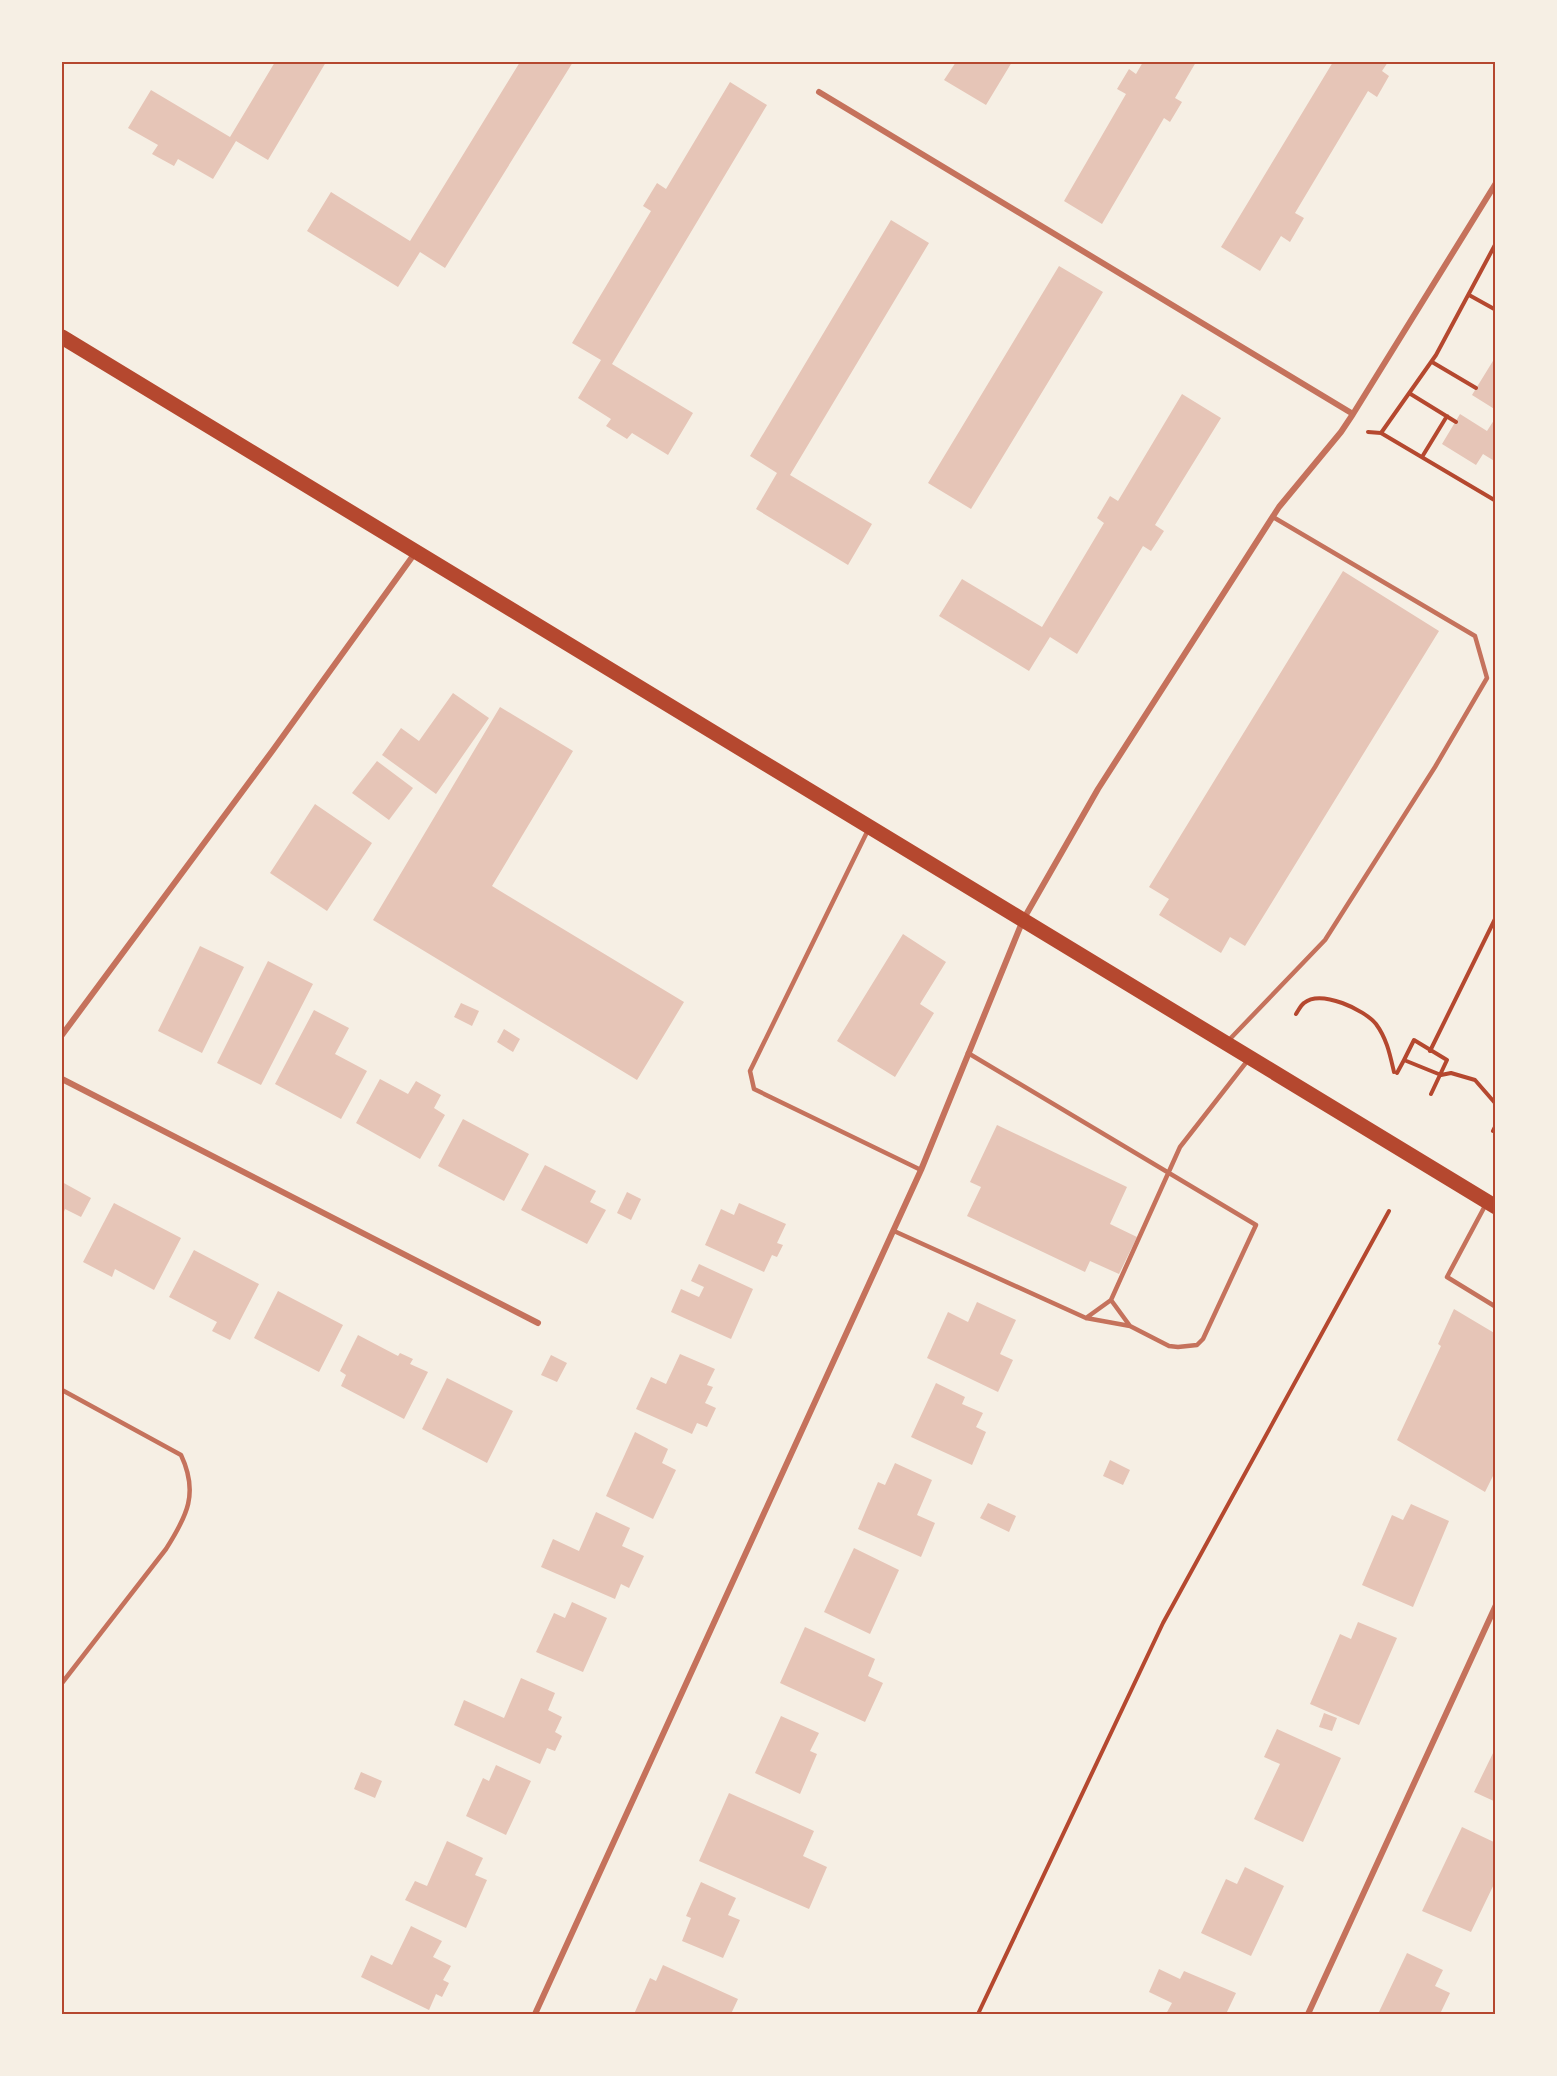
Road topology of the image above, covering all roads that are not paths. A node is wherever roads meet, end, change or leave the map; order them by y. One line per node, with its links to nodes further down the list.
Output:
1 (819, 92): 4 (street)
2 (1496, 183): 4 (street)
3 (62, 337): 6 (main road)
4 (1353, 414): 5 (street)
5 (1274, 517): 8 (street); 10 (lane)
6 (416, 552): 7 (main road); 9 (street)
7 (870, 827): 8 (main road); 14 (lane)
8 (1023, 920): 10 (main road); 11 (street)
9 (62, 1035)
10 (1226, 1043): 12 (main road)
11 (968, 1053): 14 (street); 15 (lane)
12 (1250, 1058): 15 (lane); 16 (main road)
13 (62, 1079): 21 (street)
14 (921, 1170): 17 (street)
15 (1168, 1173): 18 (lane); 22 (lane)
16 (1491, 1204): 19 (lane)
17 (894, 1231): 20 (lane); 26 (street)
18 (1111, 1300): 20 (lane); 22 (lane)
19 (1496, 1307)
20 (1086, 1318): 22 (lane)
21 (538, 1323)
22 (1130, 1326)
23 (62, 1390): 25 (lane)
24 (1496, 1605): 27 (street)
25 (62, 1683)
26 (535, 2014)
27 (1308, 2014)

